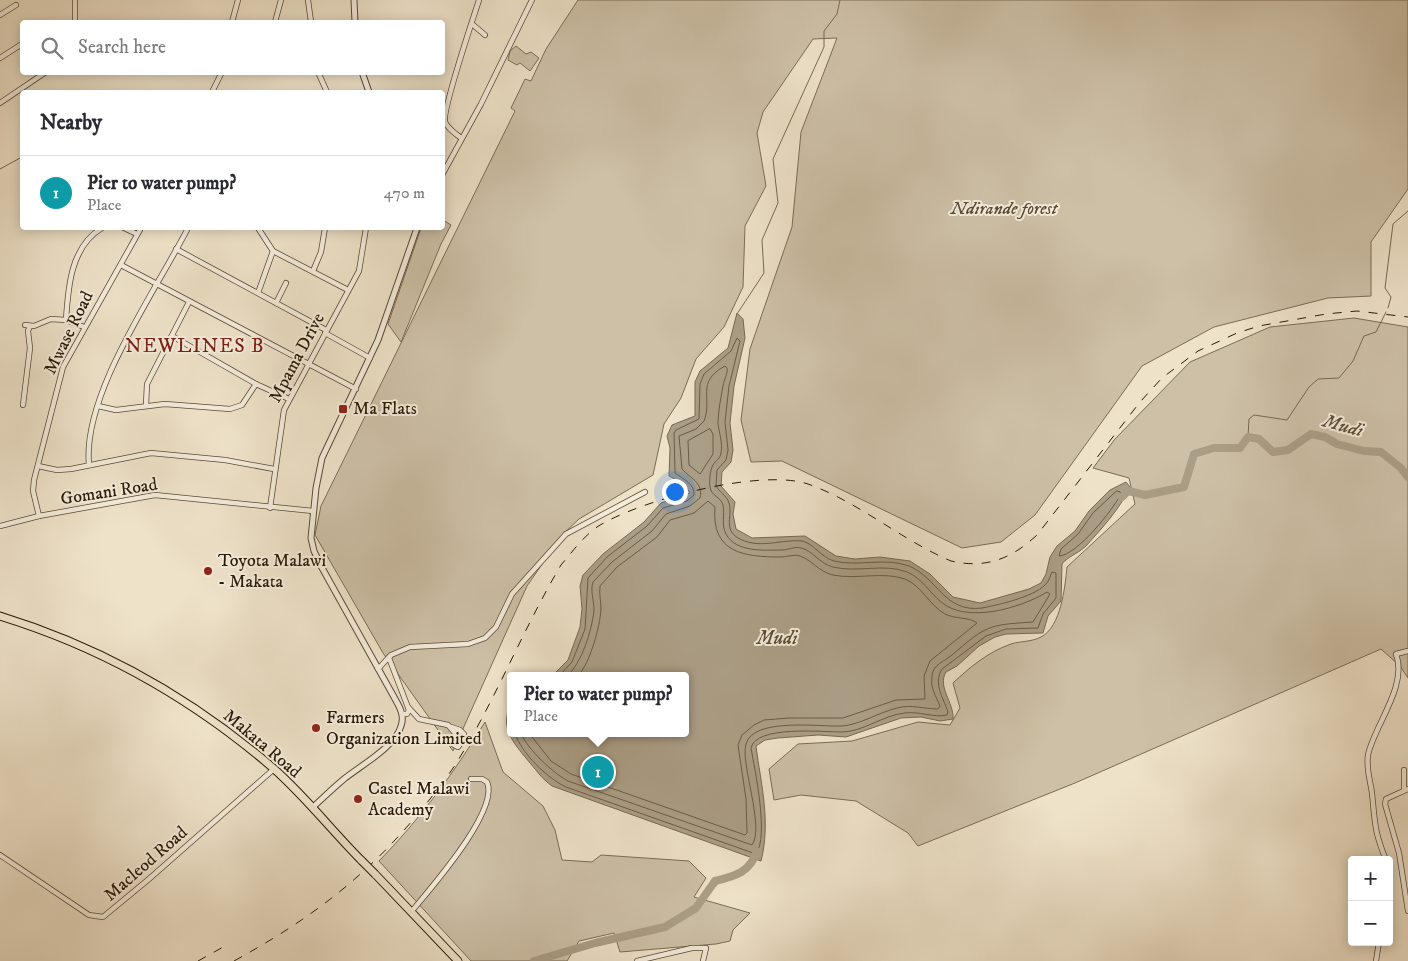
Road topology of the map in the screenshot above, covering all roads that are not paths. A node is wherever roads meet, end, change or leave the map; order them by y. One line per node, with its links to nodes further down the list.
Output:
1 (75, 0): 10 (street)
2 (238, 0): 11 (street)
3 (281, 0): 12 (street)
4 (308, 0): 13 (street)
5 (354, 0): 14 (street)
6 (479, 0): 15 (street)
7 (532, 0): 27 (street)
8 (16, 5): 9 (street)
9 (0, 15)
10 (74, 20)
11 (233, 20)
12 (276, 20)
13 (311, 20)
14 (355, 20)
15 (472, 24): 16 (street); 27 (street)
16 (485, 35)
17 (20, 45): 18 (street)
18 (0, 58)
19 (42, 75): 26 (street)
20 (220, 75): 23 (street)
21 (319, 75): 24 (street)
22 (363, 75): 25 (street)
23 (213, 90)
24 (325, 90)
25 (368, 90)
26 (0, 103)
27 (461, 138): 28 (street)
28 (445, 169)
29 (99, 230): 48 (street)
30 (128, 230): 37 (street)
31 (140, 230): 37 (street, Mwase Road)
32 (187, 230): 38 (street)
33 (259, 230): 39 (street)
34 (325, 230): 41 (street)
35 (366, 230): 44 (street, Mpama Drive)
36 (417, 230): 52 (street)
37 (137, 234): 40 (street, Mwase Road)
38 (176, 249): 43 (street); 45 (street)
39 (273, 251): 41 (street); 45 (street)
40 (121, 265): 43 (street); 49 (street, Mwase Road)
41 (312, 271): 44 (street)
42 (286, 283): 47 (street)
43 (156, 284): 46 (street); 58 (street)
44 (348, 290): 50 (street, Mpama Drive)
45 (258, 293): 47 (street)
46 (190, 302): 51 (street); 53 (street)
47 (276, 303): 50 (street)
48 (66, 320): 49 (street); 57 (street)
49 (84, 327): 61 (street, Mwase Road)
50 (326, 332): 52 (street); 53 (street, Mpama Drive)
51 (172, 336): 54 (street); 59 (street)
52 (370, 358): 55 (street)
53 (309, 365): 55 (street); 56 (street, Mpama Drive)
54 (256, 384): 56 (street); 59 (street)
55 (356, 389): 65 (street)
56 (289, 399): 62 (street, Mpama Drive)
57 (22, 405)
58 (98, 406): 59 (street); 60 (street)
59 (146, 406)
60 (89, 465): 61 (street); 62 (street)
61 (38, 466): 66 (street, Mwase Road)
62 (274, 469): 64 (street, Mpama Drive)
63 (645, 492): 70 (street)
64 (270, 508): 65 (street, Gomani Road); 66 (street, Gomani Road)
65 (313, 511): 71 (street)
66 (38, 516): 67 (street, Gomani Road)
67 (0, 526)
68 (0, 616): 77 (main road, Makata Road)
69 (1408, 651): 83 (street)
70 (389, 657): 71 (street); 72 (street)
71 (378, 669): 73 (street)
72 (407, 706): 73 (street); 74 (street)
73 (402, 714): 81 (street)
74 (451, 727): 75 (street); 76 (street)
75 (455, 734): 76 (street); 76 (street)
76 (462, 741)
77 (274, 769): 81 (main road, Makata Road); 82 (street, Macleod Road)
78 (1404, 770): 80 (street)
79 (471, 779): 84 (street)
80 (1406, 789): 85 (street)
81 (312, 808): 84 (main road, Makata Road, bridge)
82 (0, 855)
83 (1384, 856)
84 (412, 911): 87 (main road, Makata Road)
85 (1408, 911)
86 (1378, 946): 90 (street)
87 (458, 961)
88 (637, 961): 89 (street)
89 (704, 961)
90 (1376, 961)

